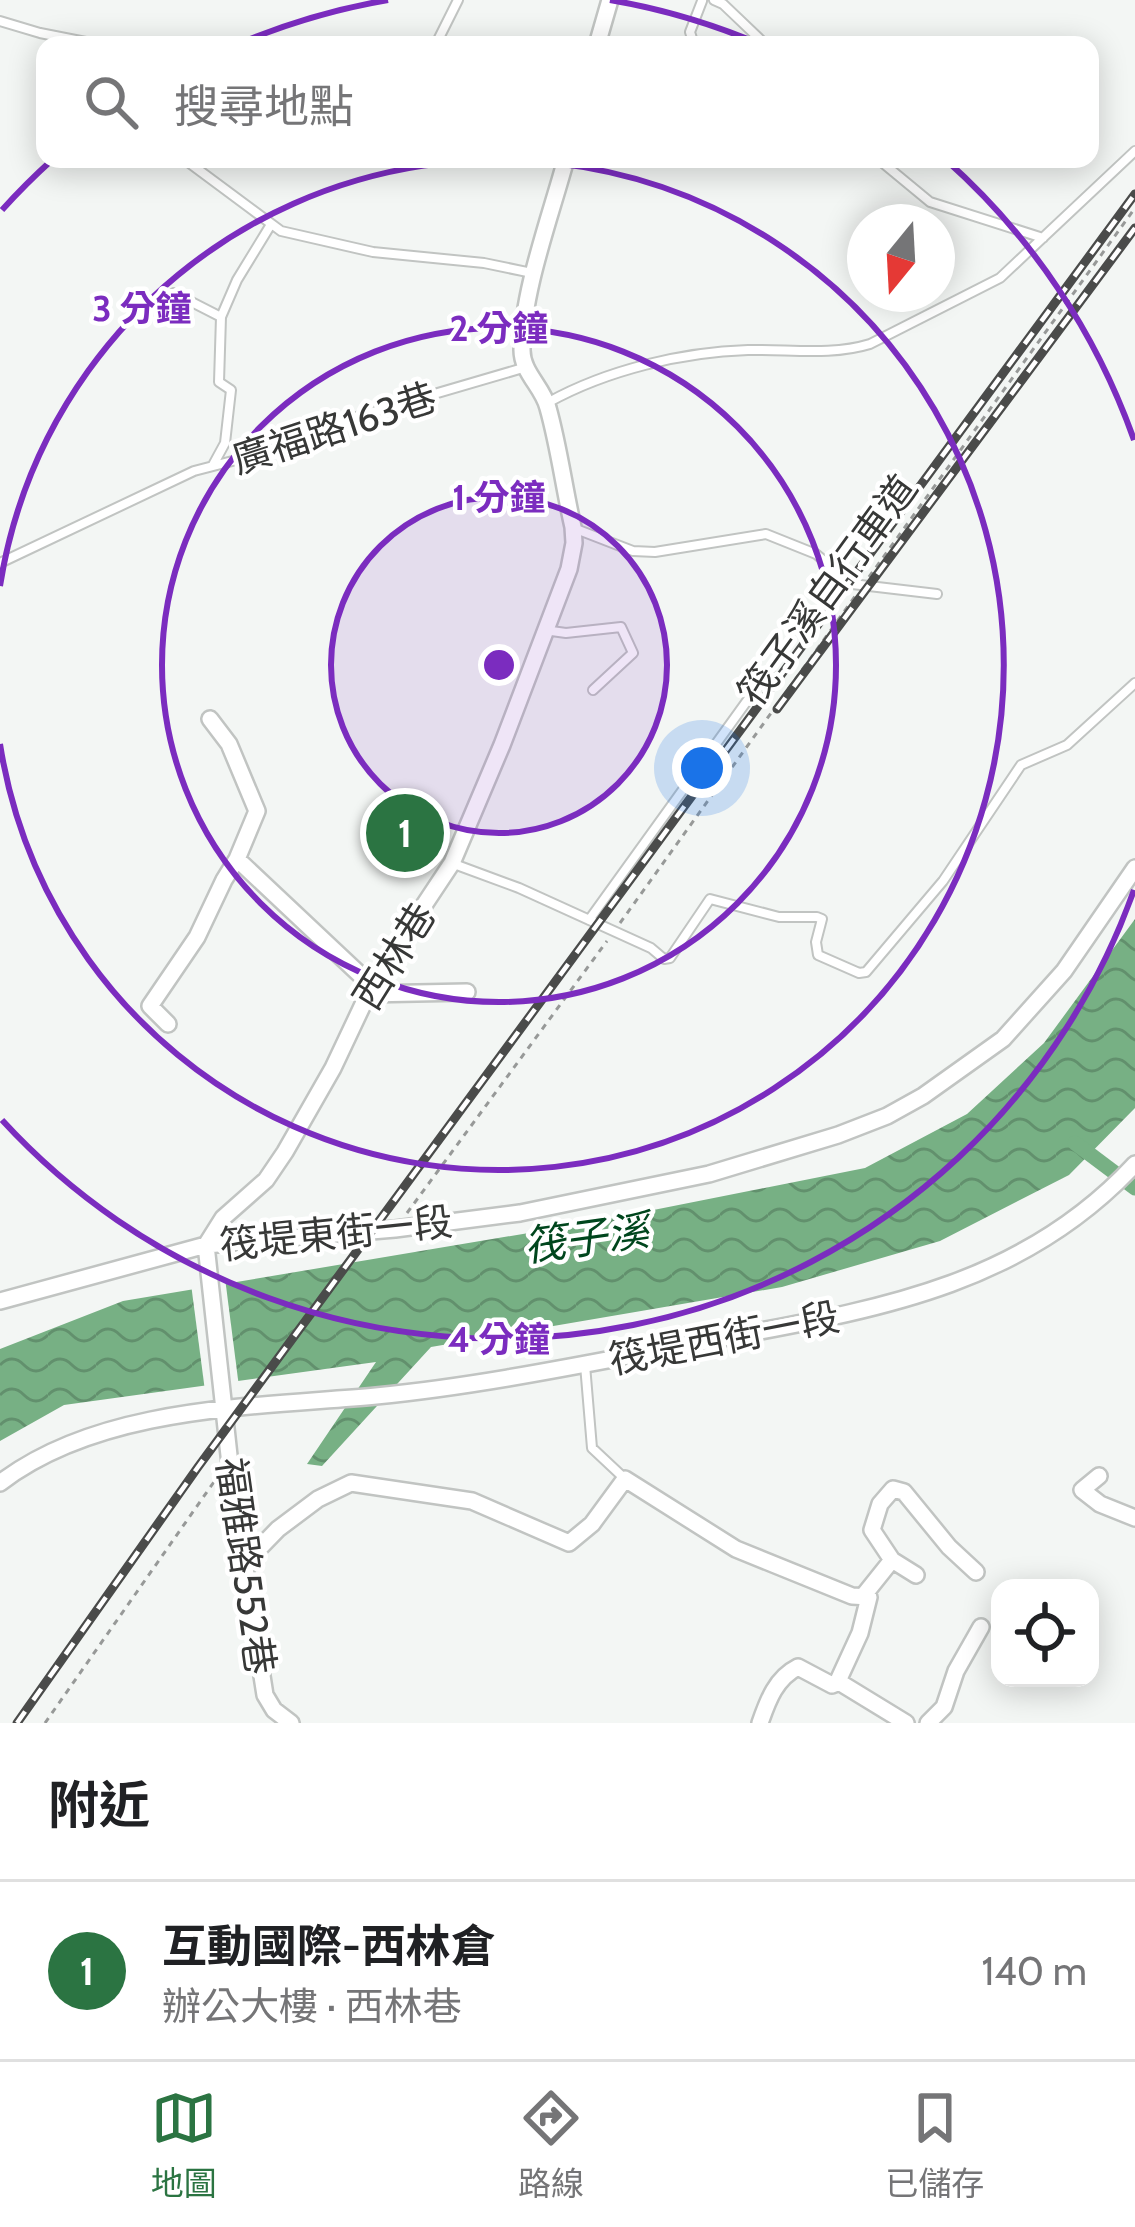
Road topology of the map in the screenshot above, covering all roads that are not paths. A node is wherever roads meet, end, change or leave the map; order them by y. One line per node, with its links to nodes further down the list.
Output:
1 (458, 0): 7 (lane)
2 (610, 0): 8 (street)
3 (702, 0): 9 (lane)
4 (714, 0): 10 (lane)
5 (0, 21): 6 (lane)
6 (51, 36)
7 (440, 36)
8 (600, 36)
9 (691, 36)
10 (757, 36)
11 (1135, 151): 16 (lane)
12 (196, 168): 15 (lane)
13 (562, 168): 17 (street)
14 (889, 168): 16 (lane)
15 (270, 226): 17 (lane); 19 (lane)
16 (1043, 238): 21 (lane)
17 (535, 273): 20 (street)
18 (174, 293): 19 (lane)
19 (221, 317): 22 (lane, 廣福路163巷)
20 (525, 368): 21 (street, 西林巷); 22 (lane, 廣福路163巷)
21 (548, 403): 23 (street, 西林巷)
22 (212, 466): 24 (lane, 廣福路163巷)
23 (573, 527): 25 (lane); 26 (street, 西林巷)
24 (0, 563)
25 (937, 594)
26 (544, 630): 29 (lane); 32 (street, 西林巷)
27 (770, 669): 34 (lane)
28 (1135, 682): 34 (lane)
29 (593, 690)
30 (210, 719): 31 (street)
31 (238, 859): 35 (street); 37 (street)
32 (452, 863): 34 (lane); 35 (street, 西林巷)
33 (1135, 868): 39 (street, 筏堤東街一段)
34 (589, 920)
35 (369, 990): 36 (street); 39 (street, 西林巷)
36 (467, 992)
37 (168, 1024)
38 (1132, 1173): 41 (street, 筏堤西街一段)
39 (206, 1252): 40 (street, 筏堤東街一段); 42 (street, 福雅路552巷)
40 (0, 1300)
41 (585, 1365): 42 (street, 筏堤西街一段); 44 (lane)
42 (223, 1404): 45 (street, 筏堤西街一段); 48 (street, 福雅路552巷)
43 (1099, 1475): 46 (street)
44 (625, 1479): 48 (street); 51 (street)
45 (0, 1483)
46 (1135, 1518)
47 (892, 1560): 49 (street); 50 (street); 51 (street)
48 (244, 1564): 54 (street, 福雅路552巷)
49 (976, 1572)
50 (916, 1575)
51 (865, 1594): 53 (street)
52 (981, 1627): 57 (street)
53 (839, 1682): 55 (street); 56 (street)
54 (291, 1723)
55 (760, 1723)
56 (906, 1723)
57 (928, 1723)

